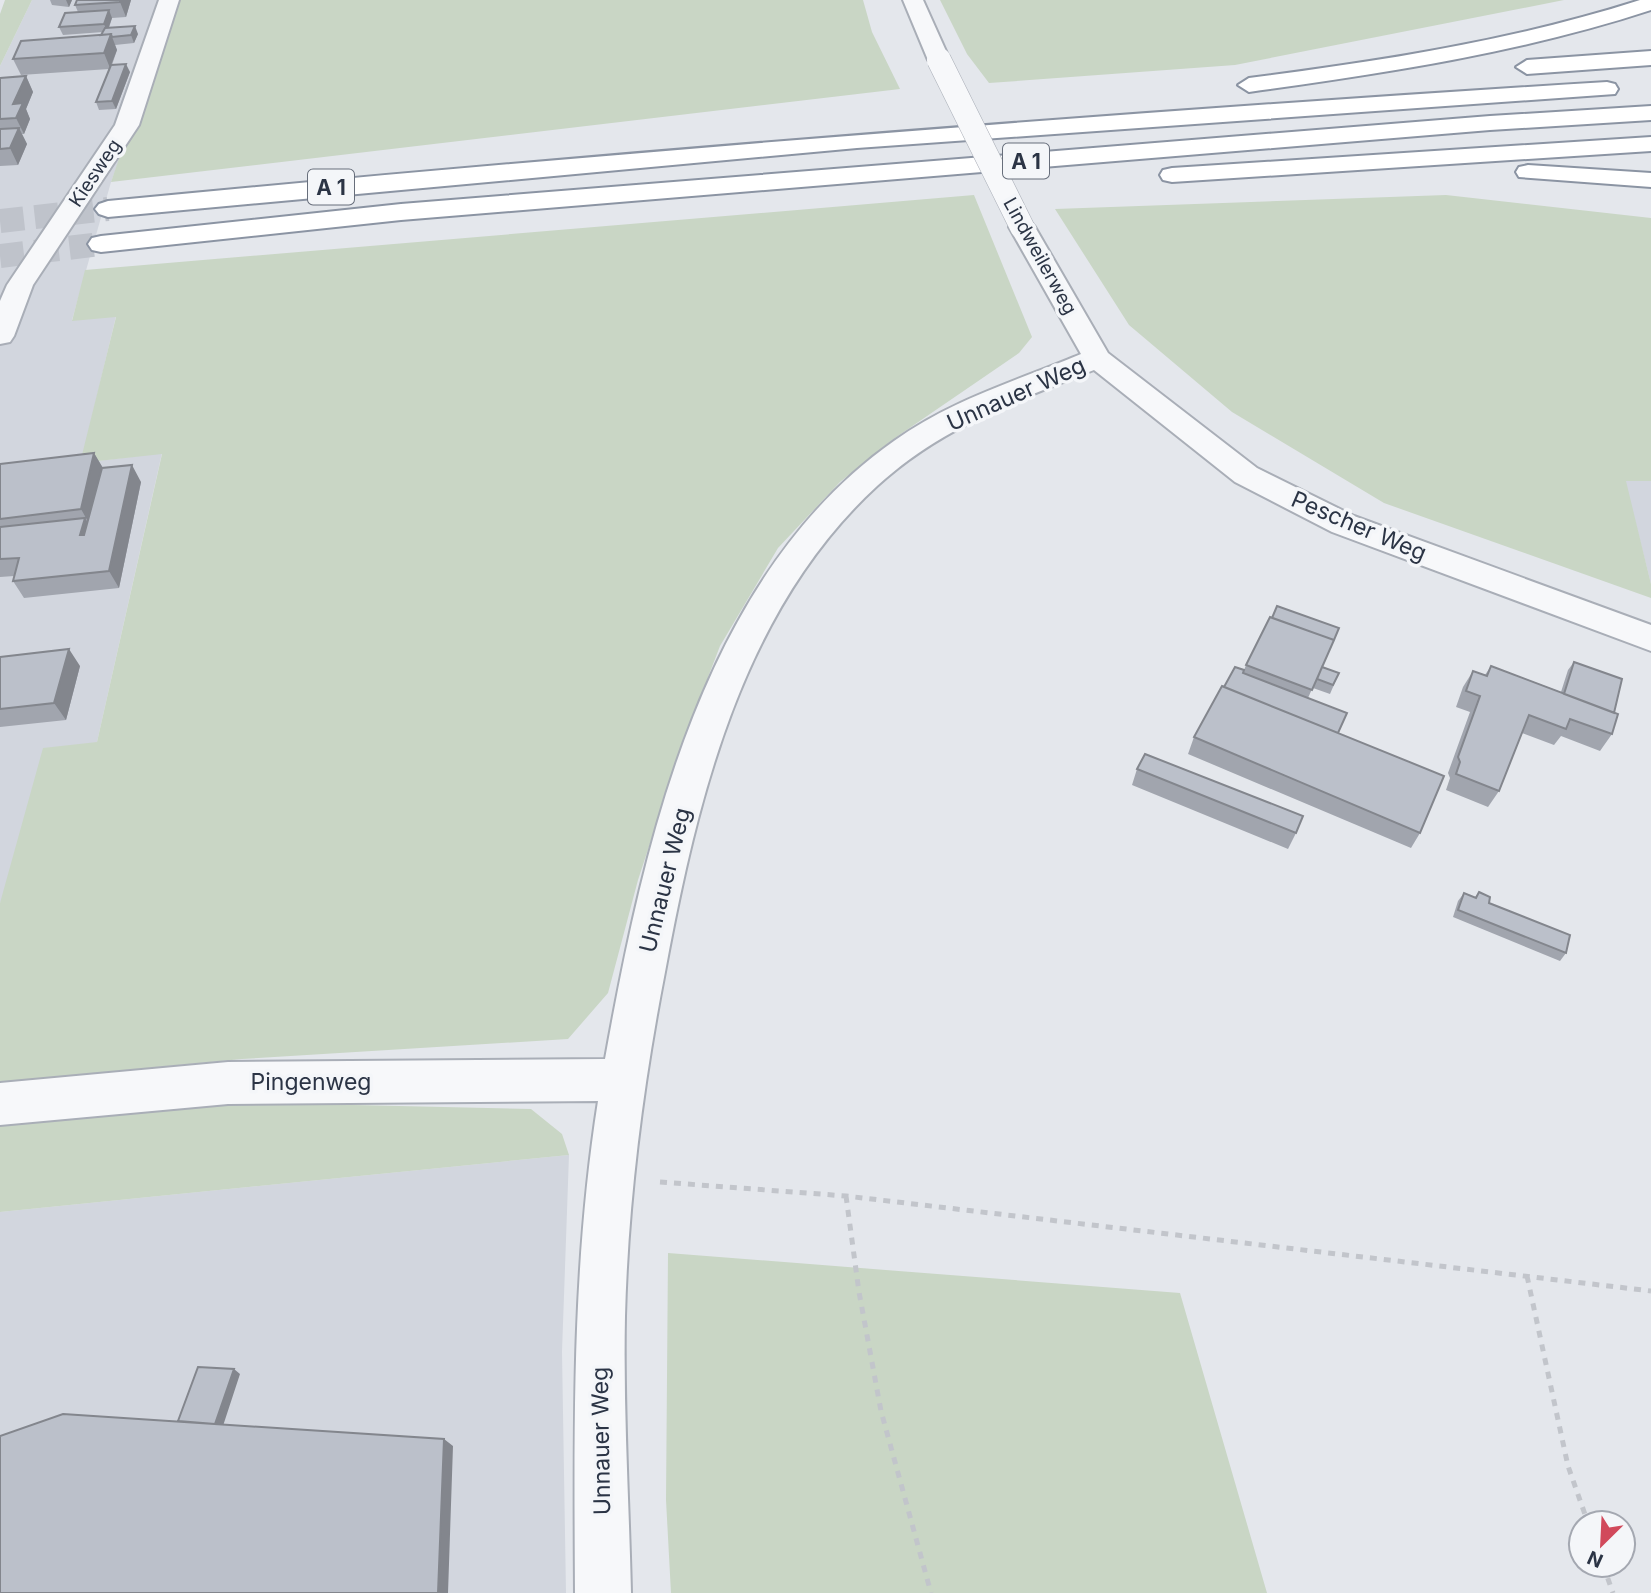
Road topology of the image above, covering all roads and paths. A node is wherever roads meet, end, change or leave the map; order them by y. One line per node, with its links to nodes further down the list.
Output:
1 (169, 0): 21 (street, Kiesweg)
2 (913, 0): 22 (street, Lindweilerweg, bridge)
3 (1651, 3): 5 (highway)
4 (1651, 58): 5 (highway)
5 (1249, 85): 6 (highway)
6 (1222, 87)
7 (1624, 88): 13 (highway, A 1)
8 (992, 106): 9 (highway)
9 (937, 111)
10 (1651, 113): 19 (highway, A 1)
11 (814, 122): 13 (highway)
12 (1651, 144): 14 (highway)
13 (554, 164): 18 (highway, A 1)
14 (1204, 173): 15 (highway); 17 (highway)
15 (1149, 176)
16 (1093, 180): 19 (highway)
17 (1651, 180)
18 (108, 209)
19 (401, 212): 20 (highway, A 1)
20 (101, 244)
21 (0, 336)
22 (1097, 358): 23 (street, Pescher Weg); 24 (street, Unnauer Weg)
23 (1651, 638)
24 (622, 1080): 25 (street, Pingenweg); 26 (street, Unnauer Weg)
25 (0, 1104)
26 (610, 1176): 27 (path); 31 (street, Unnauer Weg)
27 (846, 1196): 28 (path); 32 (path)
28 (1527, 1276): 29 (path); 30 (path)
29 (1651, 1292)
30 (1583, 1509)
31 (603, 1593)
32 (931, 1593)

